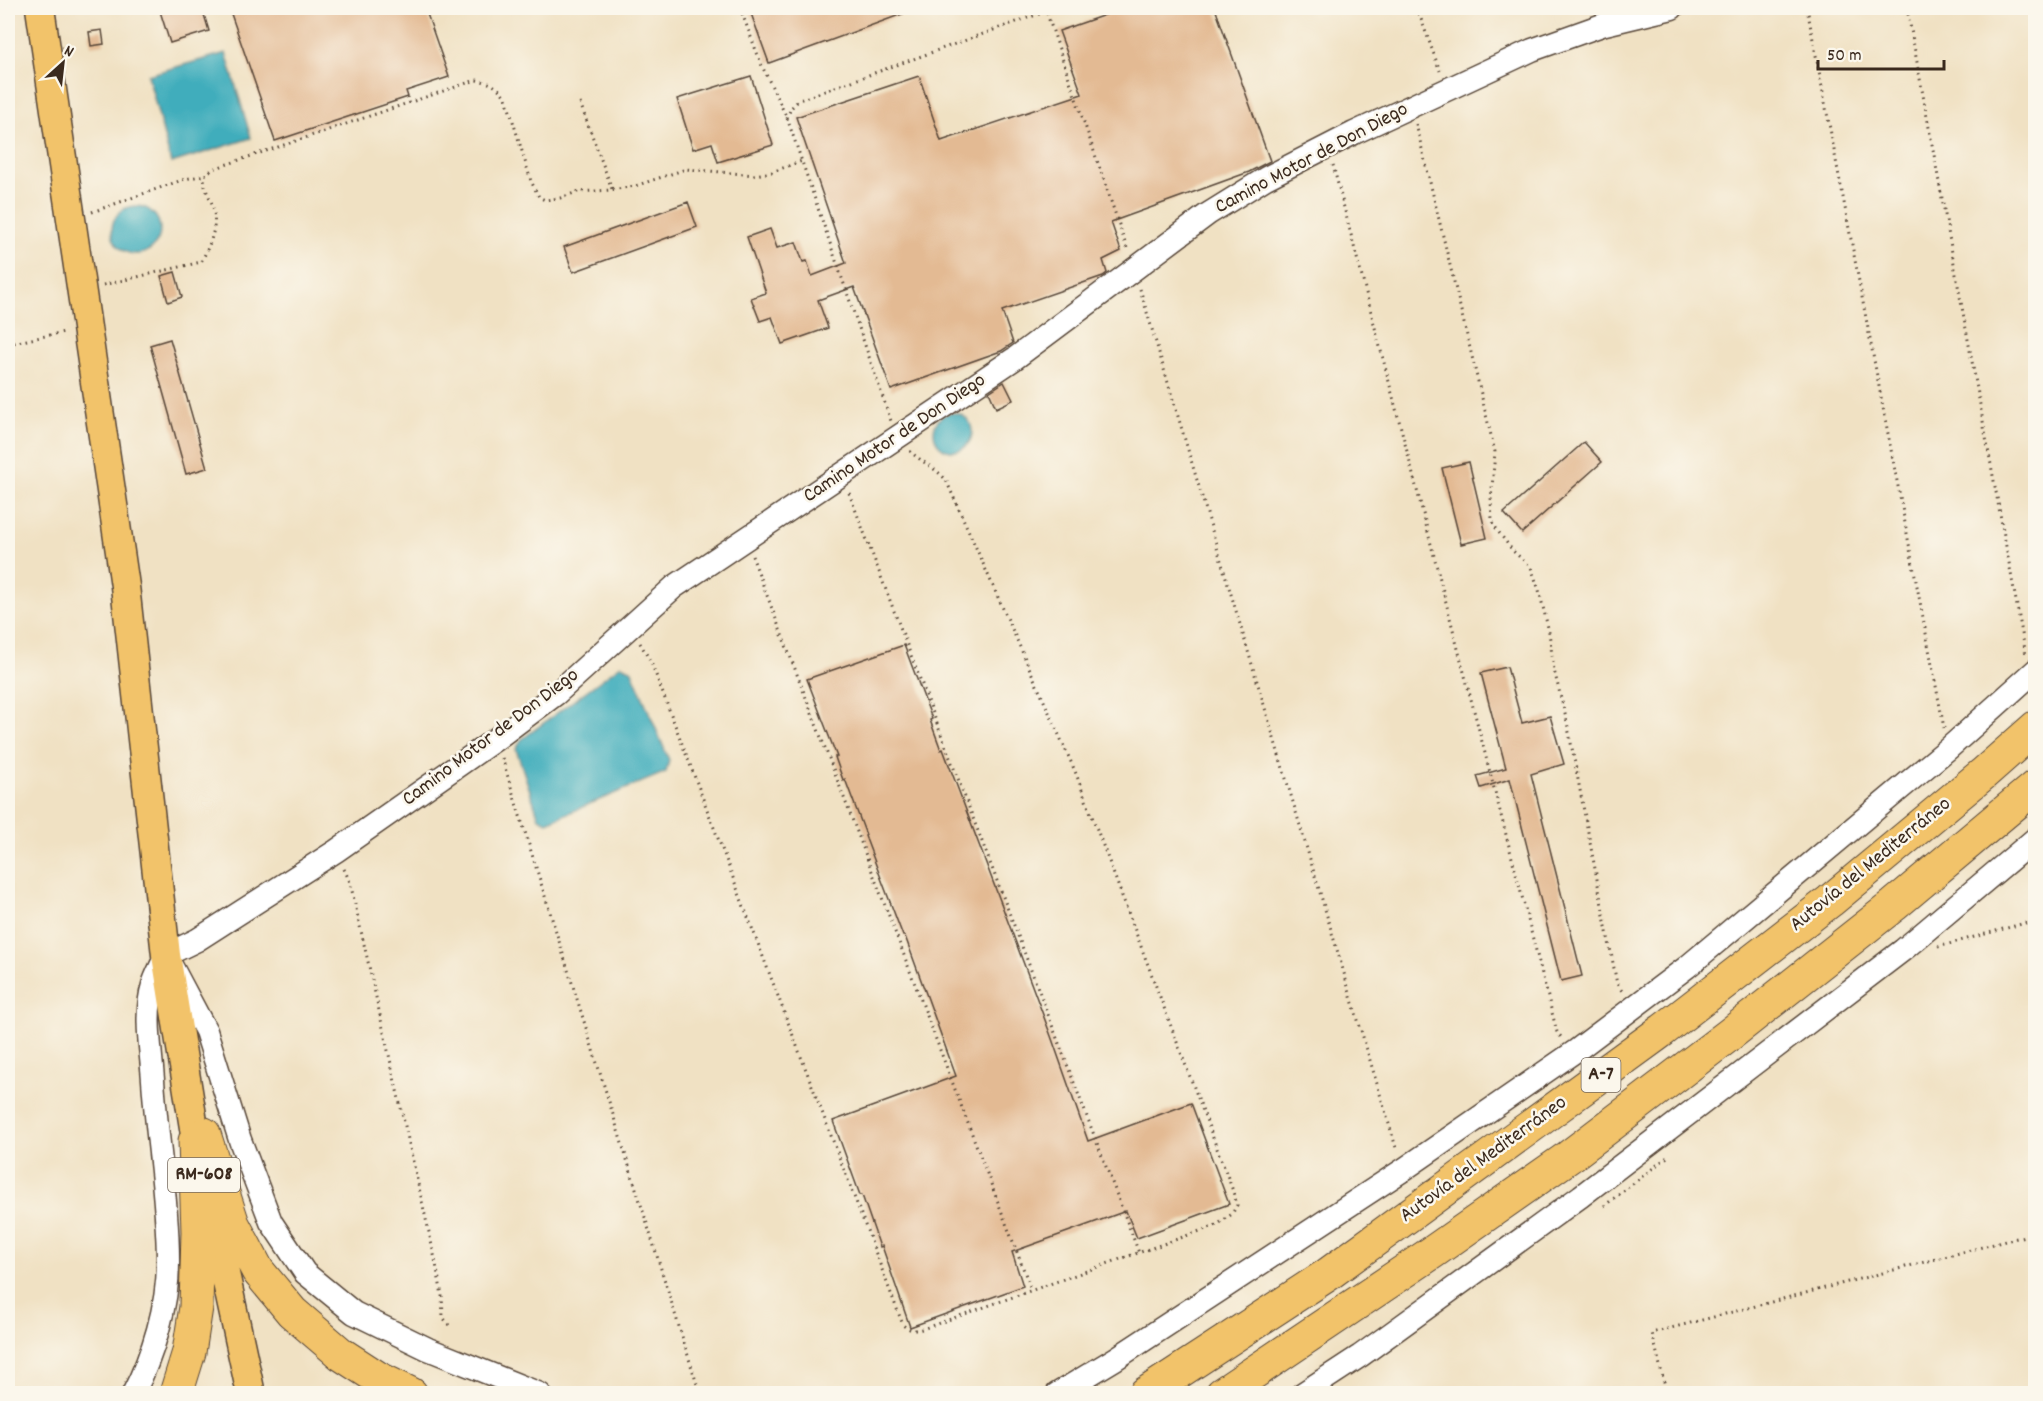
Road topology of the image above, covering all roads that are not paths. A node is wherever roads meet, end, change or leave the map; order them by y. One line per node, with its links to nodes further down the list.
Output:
1 (40, 8): 7 (main road)
2 (1672, 8): 7 (street, Camino Motor de Don Diego)
3 (2034, 672): 16 (street)
4 (2036, 727): 9 (highway, Autovía del Mediterráneo / A-7)
5 (2036, 786): 19 (highway, Autovía del Mediterráneo / A-7)
6 (2036, 838): 20 (street)
7 (166, 955): 8 (main road); 10 (street); 15 (street)
8 (199, 1134): 11 (highway); 12 (main road, RM-608); 13 (main road); 14 (highway)
9 (1460, 1177): 17 (highway); 18 (highway, Autovía del Mediterráneo / A-7)
10 (133, 1394)
11 (176, 1394)
12 (251, 1394)
13 (263, 1394)
14 (411, 1394)
15 (540, 1394)
16 (1057, 1394)
17 (1118, 1394)
18 (1144, 1394)
19 (1222, 1394)
20 (1302, 1394)

